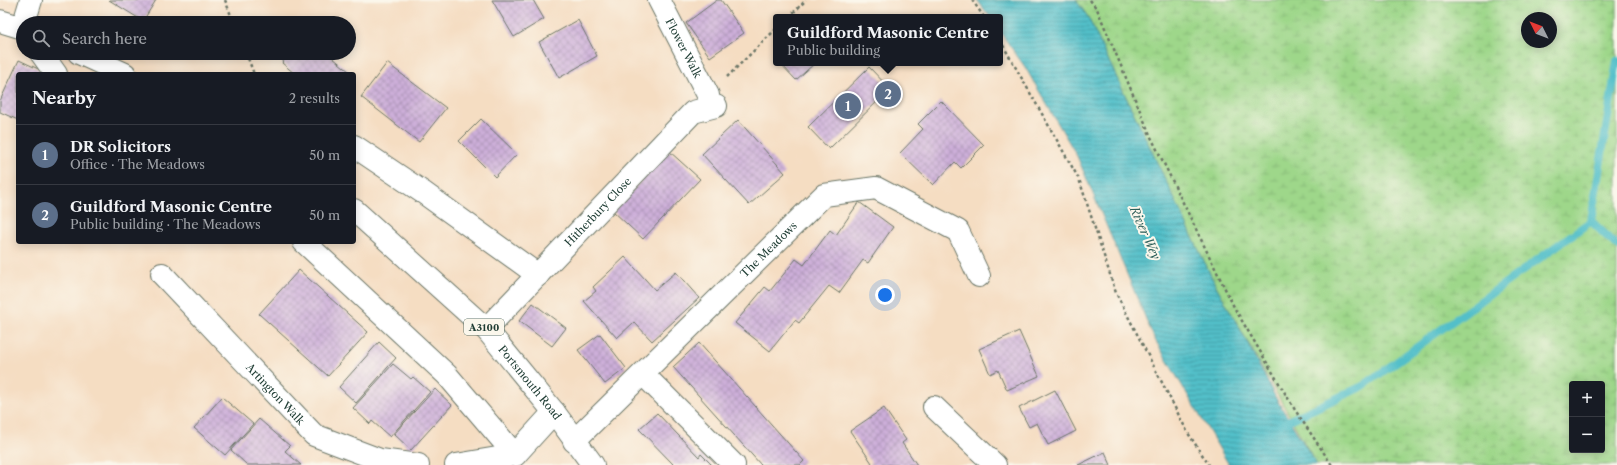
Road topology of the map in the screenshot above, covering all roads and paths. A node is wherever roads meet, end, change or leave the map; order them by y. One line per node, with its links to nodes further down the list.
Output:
1 (31, 0): 9 (street)
2 (225, 0): 10 (path)
3 (659, 0): 21 (street, Flower Walk)
4 (806, 0): 7 (path)
5 (972, 0): 8 (path)
6 (1090, 0): 40 (path)
7 (792, 14)
8 (982, 14)
9 (26, 16)
10 (231, 16)
11 (0, 21): 12 (street)
12 (16, 24)
13 (773, 32): 21 (path)
14 (1003, 45): 39 (path)
15 (46, 60): 18 (street)
16 (94, 60): 19 (street)
17 (249, 60): 20 (path)
18 (55, 72)
19 (121, 72)
20 (253, 72)
21 (712, 101): 26 (street, Hitherbury Close)
22 (356, 147): 26 (street)
23 (356, 212): 28 (street, Portsmouth Road / A3100)
24 (306, 244): 33 (street)
25 (162, 274): 35 (street, Artington Walk)
26 (538, 275): 28 (street, Hitherbury Close)
27 (979, 276): 29 (street, The Meadows)
28 (486, 329): 31 (street, Portsmouth Road / A3100)
29 (643, 374): 32 (street, The Meadows); 37 (street)
30 (934, 407): 38 (street)
31 (554, 412): 32 (street, Portsmouth Road / A3100); 33 (street)
32 (574, 441): 34 (street, Portsmouth Road / A3100)
33 (515, 455): 36 (street)
34 (589, 464)
35 (418, 465)
36 (456, 465)
37 (734, 465)
38 (995, 465)
39 (1209, 465)
40 (1332, 465)

